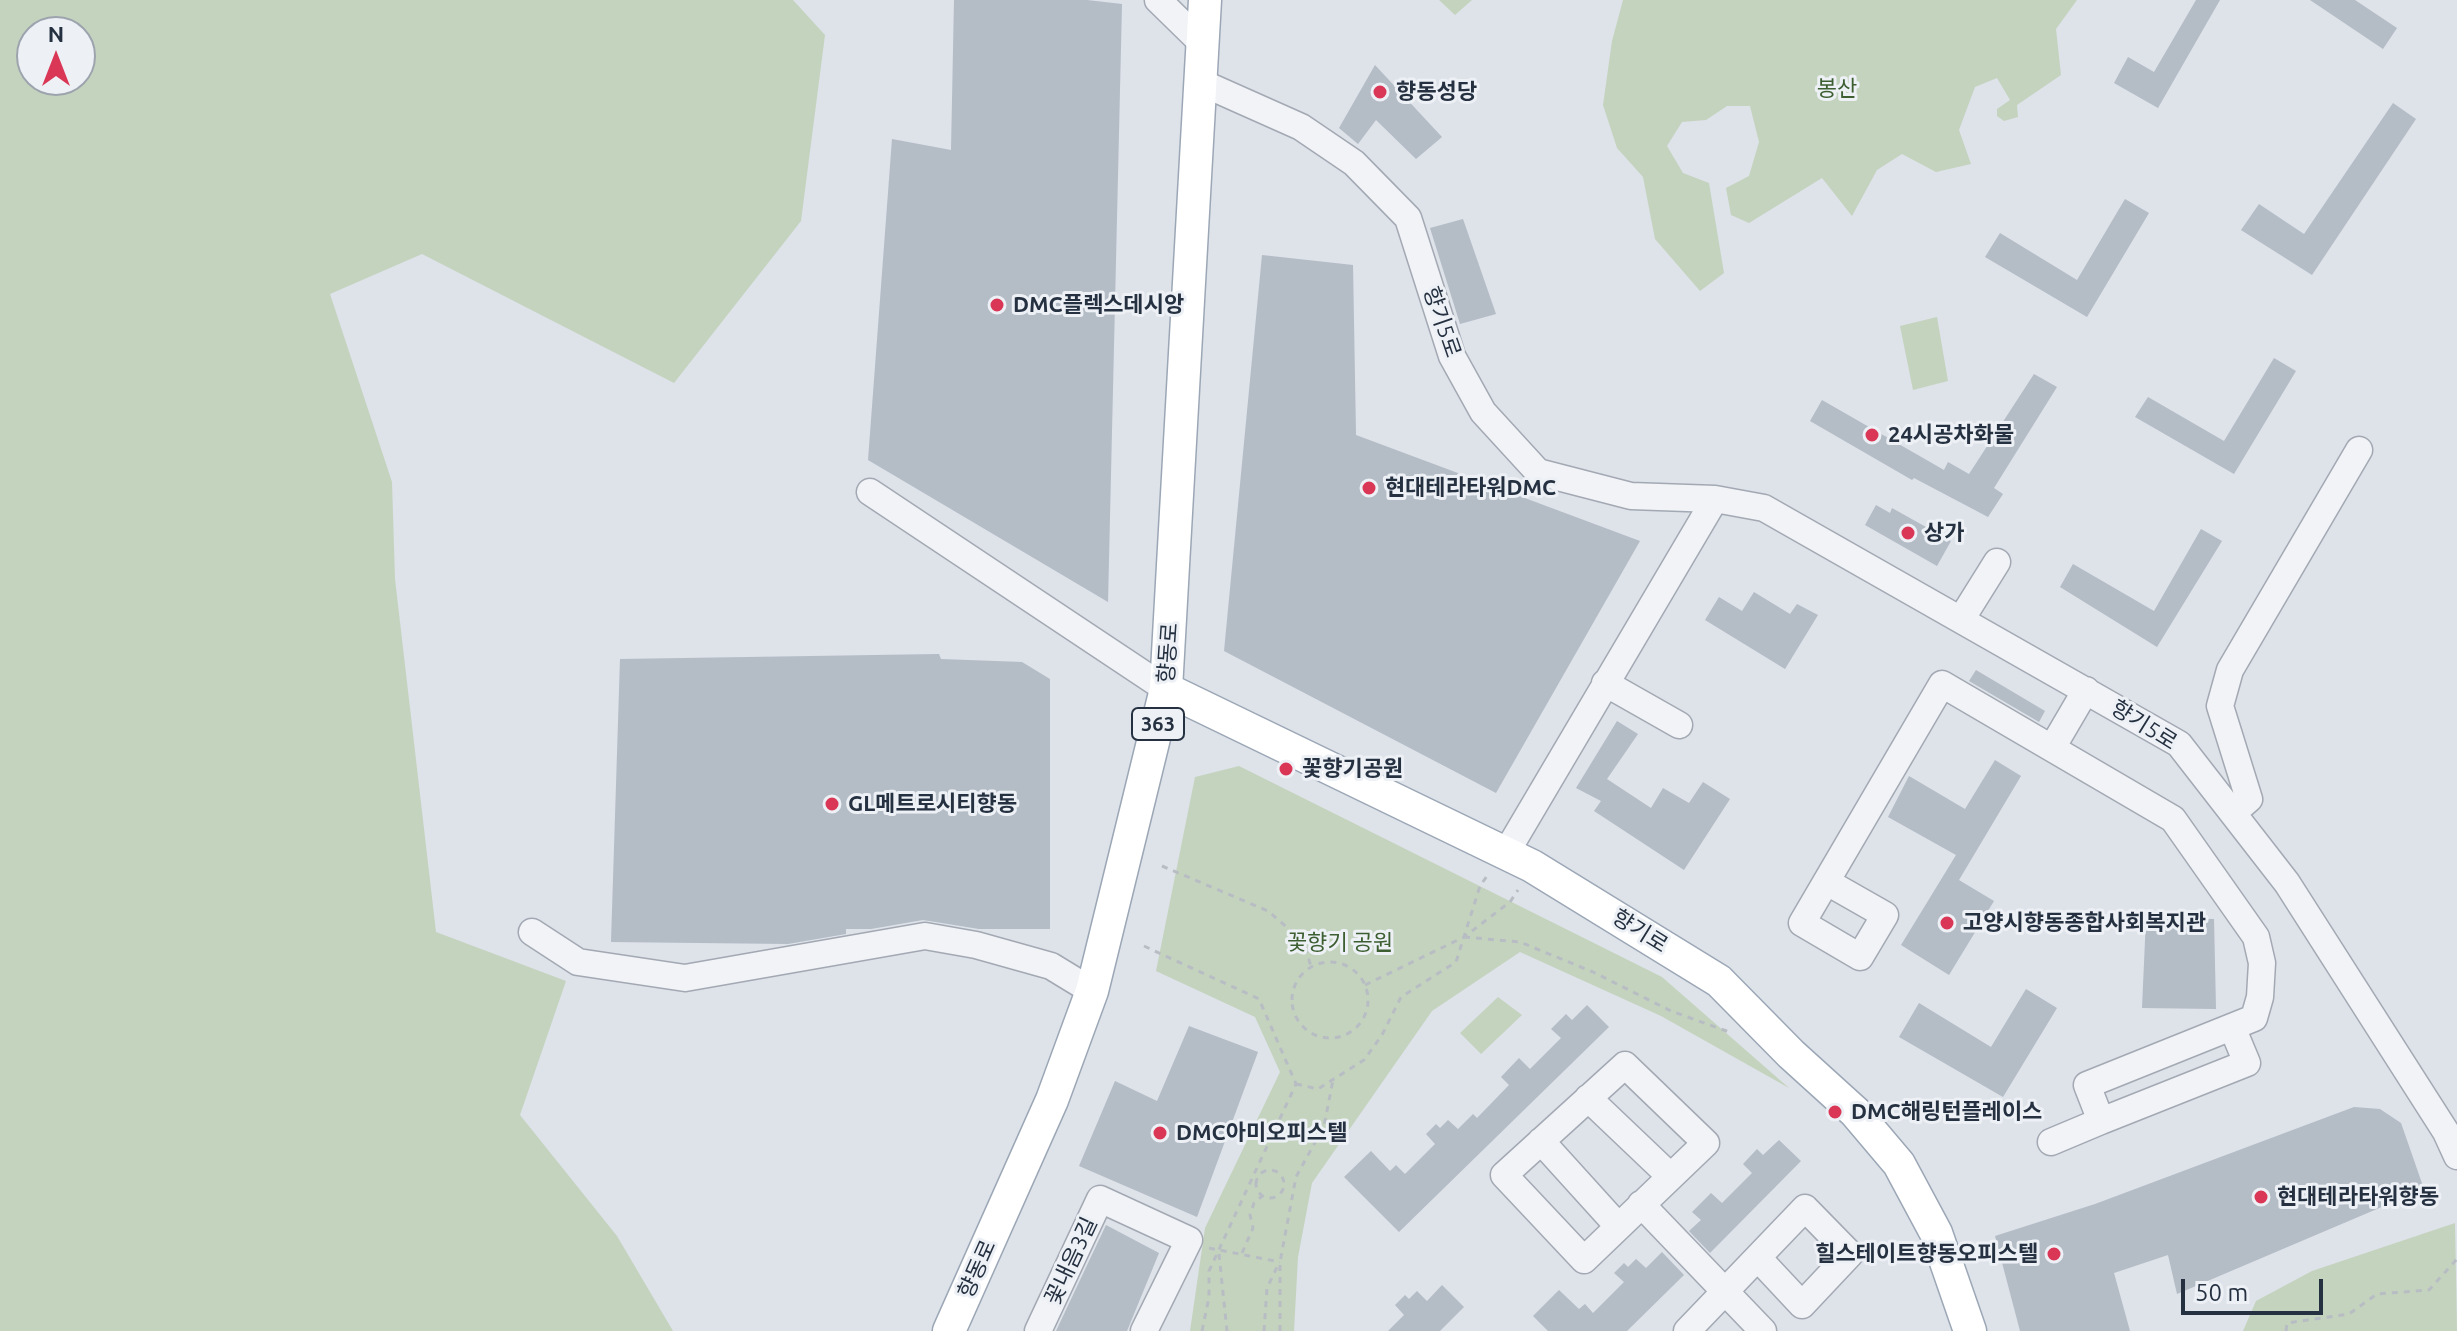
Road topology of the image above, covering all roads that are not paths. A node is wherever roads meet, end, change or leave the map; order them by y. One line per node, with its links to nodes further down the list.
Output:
1 (1158, 0): 3 (street)
2 (1205, 0): 3 (main road, 363)
3 (1203, 44): 4 (main road, 363)
4 (1200, 82): 7 (street, 향기5로); 11 (main road, 향동로 / 363)
5 (2359, 450): 15 (street)
6 (870, 492): 11 (street)
7 (1715, 499): 9 (street, 향기5로); 10 (street)
8 (1997, 562): 9 (street)
9 (1962, 618): 12 (street, 향기5로)
10 (1605, 683): 13 (street); 16 (street)
11 (1166, 689): 16 (main road, 향기로); 19 (main road, 향동로 / 363)
12 (2086, 690): 14 (street); 15 (street, 향기5로)
13 (1679, 725)
14 (2052, 748): 17 (street); 20 (street)
15 (2241, 806): 25 (street, 향기5로)
16 (1496, 865): 36 (main road, 향기로)
17 (1827, 882)
18 (532, 932): 19 (street)
19 (1092, 991): 32 (main road, 향동로 / 363)
20 (2232, 1027): 22 (street); 22 (street)
21 (1588, 1098): 23 (street); 26 (street); 26 (street)
22 (2101, 1121): 24 (street)
23 (1541, 1141): 28 (street); 28 (street)
24 (2051, 1142)
25 (2457, 1156)
26 (1670, 1176): 27 (street)
27 (1641, 1204): 28 (street); 30 (street)
28 (1618, 1226)
29 (1758, 1258): 30 (street)
30 (1726, 1292): 31 (street); 35 (street)
31 (1692, 1329)
32 (949, 1331)
33 (1038, 1331): 34 (street, 꽃내음3길)
34 (1144, 1331)
35 (1763, 1331)
36 (1970, 1331)

